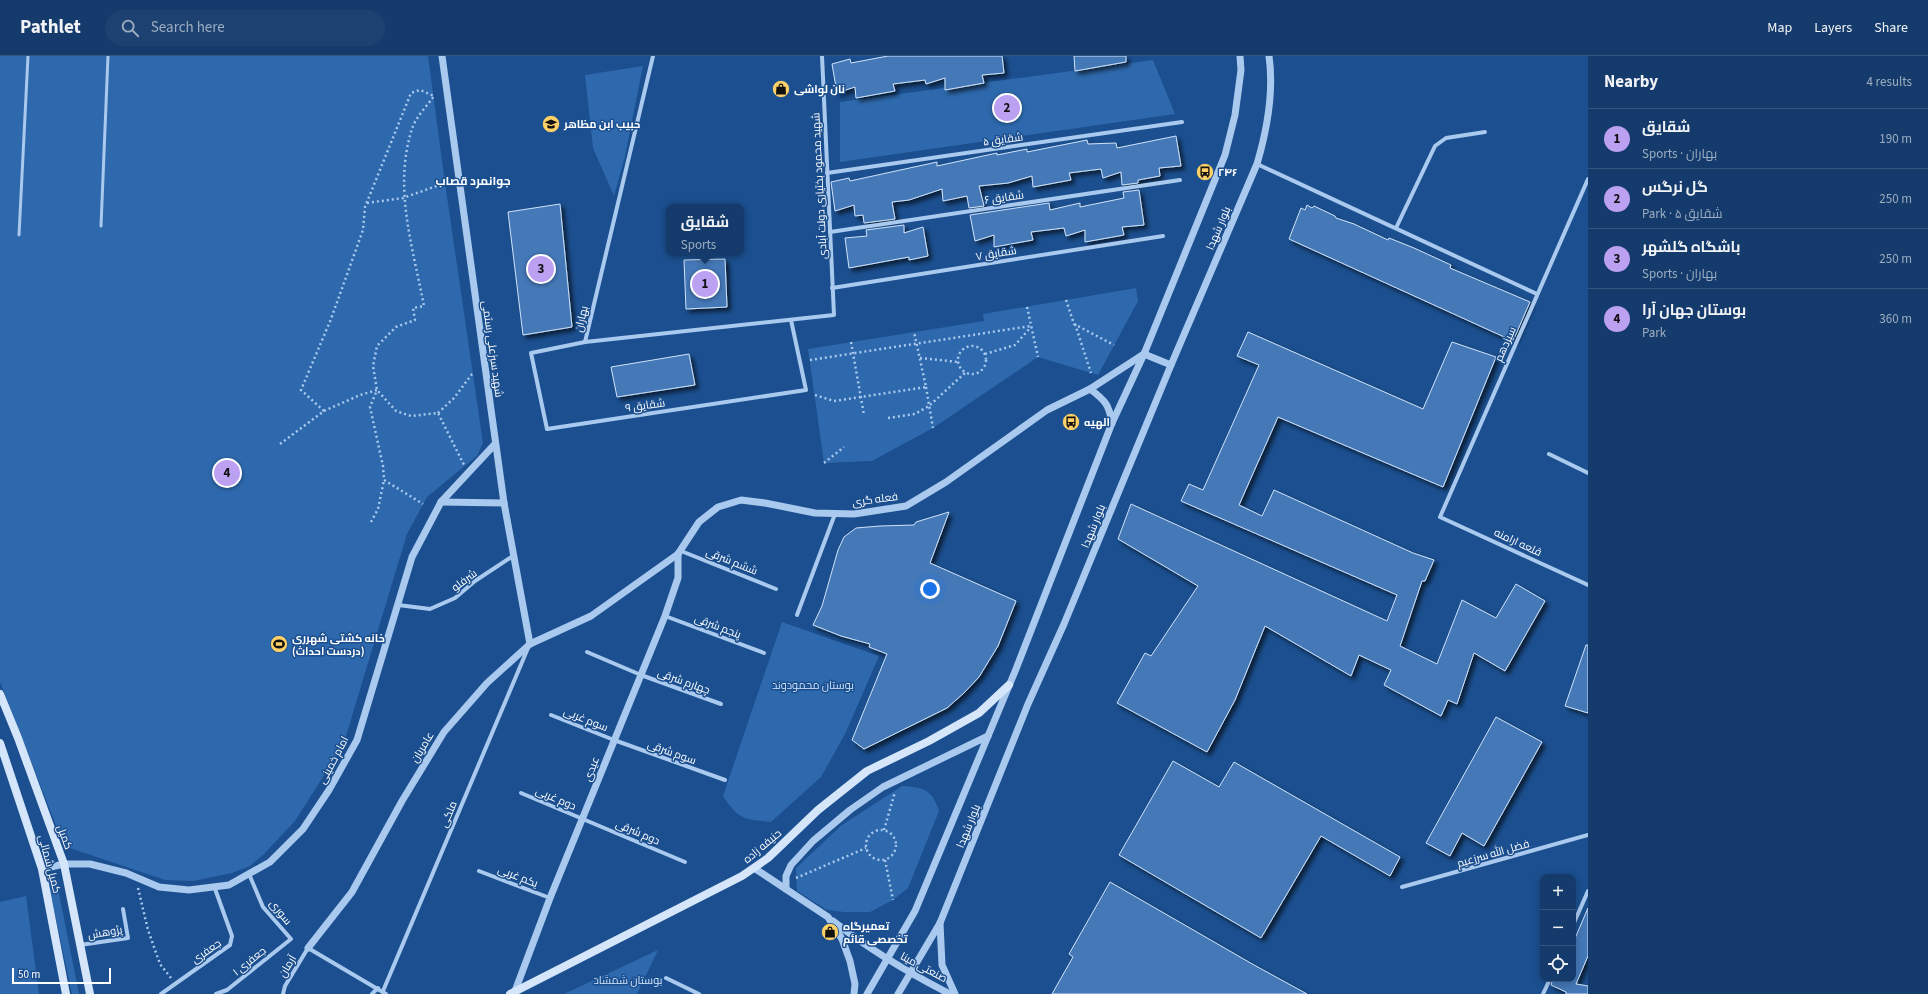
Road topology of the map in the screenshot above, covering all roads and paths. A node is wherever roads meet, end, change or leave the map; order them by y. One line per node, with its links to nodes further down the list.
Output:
1 (28, 56): 20 (lane)
2 (108, 56): 17 (lane)
3 (442, 56): 59 (street, شهید سبزعلی رستمی)
4 (653, 56): 31 (street, بهاران)
5 (822, 56): 11 (street, شهید محمود بختیاری دولت آبادی)
6 (1240, 56): 37 (street, بلوار شهدا)
7 (1269, 56): 10 (street, بلوار شهدا)
8 (1182, 122): 11 (street, شقایق ۵)
9 (1484, 132): 18 (street)
10 (1257, 164): 18 (street); 42 (street, بلوار شهدا)
11 (827, 173): 19 (street, شهید محمود بختیاری دولت آبادی)
12 (1588, 179): 23 (street, سیزدهم)
13 (1180, 180): 19 (street, شقایق ۶)
14 (445, 183): 15 (path)
15 (403, 198): 16 (path); 16 (path); 48 (path)
16 (367, 203): 52 (path)
17 (101, 226)
18 (1396, 228): 23 (street)
19 (830, 232): 22 (street, شهید محمود بختیاری دولت آبادی)
20 (19, 235)
21 (1163, 236): 22 (street, شقایق ۷)
22 (832, 288): 26 (street, شهید محمود بختیاری دولت آبادی)
23 (1537, 294): 70 (street, سیزدهم)
24 (1066, 300): 28 (path)
25 (1027, 307): 29 (path)
26 (834, 315): 27 (street, بهاران)
27 (791, 320): 31 (street, بهاران); 31 (street, شقایق ۹)
28 (1074, 324): 34 (path); 44 (path)
29 (1031, 326): 33 (path); 36 (path); 38 (path)
30 (914, 332): 33 (path)
31 (585, 342)
32 (851, 342): 35 (path)
33 (917, 344): 35 (path); 39 (path)
34 (1114, 345)
35 (853, 354): 40 (path); 50 (path)
36 (985, 354): 41 (path); 43 (path)
37 (1144, 354): 42 (street); 47 (street, فعله گری); 56 (street, بلوار شهدا)
38 (1038, 357)
39 (920, 358): 41 (path); 46 (path)
40 (810, 360)
41 (958, 362): 43 (path)
42 (1171, 365): 115 (street, بلوار شهدا)
43 (966, 372): 51 (path)
44 (1091, 373)
45 (472, 374): 53 (path)
46 (926, 387): 50 (path); 51 (path)
47 (1090, 389): 56 (street); 69 (street, فعله گری)
48 (377, 390): 52 (path); 53 (path); 65 (path)
49 (815, 395): 50 (path)
50 (861, 397): 54 (path)
51 (929, 406): 55 (path); 57 (path)
52 (324, 411): 58 (path)
53 (438, 413): 63 (path)
54 (864, 415)
55 (888, 418)
56 (1112, 424): 83 (street, بلوار شهدا)
57 (933, 428)
58 (280, 444)
59 (495, 444): 66 (street, امام خمینی); 67 (street, شهید سبزعلی رستمی)
60 (844, 447): 62 (path)
61 (1549, 454): 64 (street)
62 (824, 463)
63 (464, 466)
64 (1588, 473)
65 (384, 480): 68 (path); 71 (path)
66 (441, 502): 67 (street); 76 (street, امام خمینی)
67 (504, 503): 73 (street, شهید سبزعلی رستمی)
68 (423, 504)
69 (835, 514): 72 (street, فعله گری); 77 (street)
70 (1440, 517): 74 (street, قلعه ارامنه)
71 (371, 522)
72 (680, 552): 75 (street, ششم شرقی); 78 (street, عیدی); 79 (street, عامریان)
73 (513, 556): 76 (street, شرفلو); 79 (street, شهید سبزعلی رستمی)
74 (1588, 585)
75 (776, 588)
76 (398, 606): 103 (street, امام خمینی)
77 (797, 615)
78 (665, 616): 81 (street, پنجم شرقی); 82 (street, عیدی)
79 (530, 644): 118 (street, عامریان); 126 (street, ملکی)
80 (587, 652): 82 (street, چهارم شرقی)
81 (764, 653)
82 (640, 675): 85 (street, چهارم شرقی); 88 (street, عیدی)
83 (1009, 685): 87 (street, بلوار شهدا); 100 (main road, حنیفه زاده)
84 (0, 694): 99 (main road, کمیل)
85 (721, 704)
86 (551, 715): 88 (street, سوم غربی)
87 (988, 736): 108 (street); 119 (street, بلوار شهدا)
88 (614, 740): 90 (street, سوم شرقی); 93 (street, عیدی)
89 (0, 743): 101 (main road, کمیل شمالی)
90 (725, 780)
91 (896, 789): 94 (path)
92 (521, 793): 93 (street, دوم غربی)
93 (583, 819): 98 (street, دوم شرقی); 110 (street, عیدی)
94 (884, 830): 96 (path); 97 (path)
95 (1588, 835): 107 (street, فضل الله سرزعیم)
96 (866, 848): 97 (path); 105 (path)
97 (885, 860): 111 (path)
98 (686, 862)
99 (64, 864): 101 (street, امام خمینی); 104 (street, امام خمینی); 117 (main road, کمیل)
100 (754, 868): 108 (street, صنعتی مینا); 125 (main road, حنیفه زاده)
101 (42, 869): 127 (main road, کمیل شمالی)
102 (479, 871): 110 (street, یکم غربی)
103 (249, 874): 106 (street, امام خمینی); 116 (street, سوری)
104 (135, 877): 106 (street, امام خمینی); 123 (path)
105 (795, 879)
106 (214, 886): 123 (street, جعفری)
107 (1402, 887)
108 (786, 889): 113 (street, صنعتی مینا)
109 (1588, 891): 114 (street)
110 (550, 898): 125 (street, عیدی)
111 (893, 900)
112 (123, 909): 117 (street, پژوهش)
113 (828, 917): 119 (street, صنعتی مینا); 134 (street)
114 (1576, 918)
115 (940, 923): 120 (street, بلوار شهدا); 138 (street)
116 (291, 939): 130 (street, جعفری ۱)
117 (80, 946): 128 (main road, کمیل)
118 (308, 948): 124 (street); 131 (street, آرمان)
119 (888, 960): 120 (street, صنعتی مینا); 135 (street, بلوار شهدا)
120 (910, 973): 136 (street, بلوار شهدا); 137 (street, صنعتی مینا)
121 (666, 978): 133 (street)
122 (1549, 982): 139 (street)
123 (176, 983): 129 (street, جعفری)
124 (378, 988): 126 (street); 132 (street)
125 (512, 992)
126 (385, 993)
127 (66, 994)
128 (90, 994)
129 (161, 994)
130 (218, 994)
131 (283, 994)
132 (372, 994)
133 (699, 994)
134 (854, 994)
135 (867, 994)
136 (898, 994)
137 (950, 994)
138 (955, 994)
139 (1543, 994)

